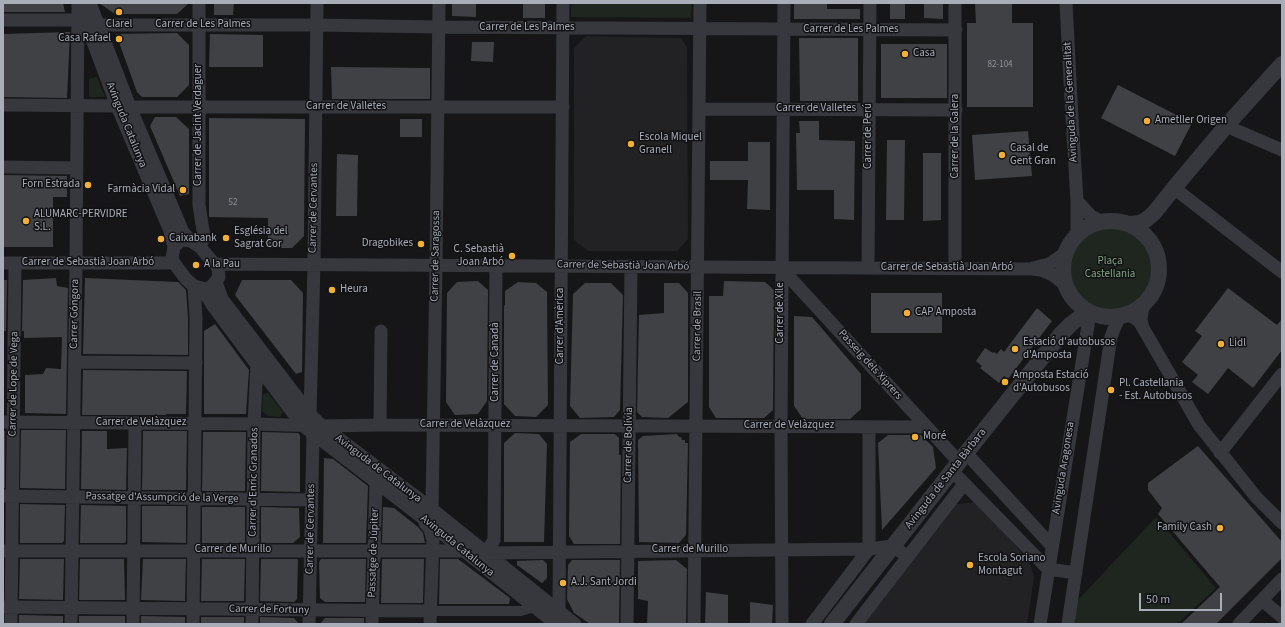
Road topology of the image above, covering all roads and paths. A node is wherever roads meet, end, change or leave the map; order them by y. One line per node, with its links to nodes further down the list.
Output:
1 (78, 3): 13 (street, Carrer Góngora)
2 (90, 3): 14 (street)
3 (199, 3): 16 (street, Carrer de Jacint Verdaguer)
4 (316, 3): 15 (street, Carrer de Cervantes)
5 (438, 3): 17 (street, Carrer de Saragossa)
6 (563, 3): 18 (street, Carrer d'Amèrica)
7 (700, 3): 19 (street, Carrer de Brasil)
8 (784, 3): 20 (street, Carrer de Xile)
9 (870, 3): 21 (street, Carrer de Perú)
10 (955, 3): 22 (street, Carrer de la Galera)
11 (1066, 3): 40 (street, Avinguda de la Generalitat)
12 (3, 20): 13 (street)
13 (81, 20): 25 (street, Carrer Góngora); 27 (street, Avinguda Catalunya)
14 (98, 25): 16 (street, Carrer de Les Palmes); 27 (street)
15 (316, 25): 16 (street, Carrer de Les Palmes); 17 (street, Carrer de Les Palmes); 26 (street, Carrer de Cervantes)
16 (199, 26): 28 (street, Carrer de Jacint Verdaguer)
17 (438, 27): 18 (street, Carrer de Les Palmes); 29 (street, Carrer de Saragossa)
18 (563, 28): 19 (street, Carrer de Les Palmes); 30 (street, Carrer d'Amèrica)
19 (700, 29): 20 (street, Carrer de Les Palmes); 31 (street, Carrer de Brasil)
20 (784, 29): 21 (street, Carrer de Les Palmes); 32 (street, Carrer de Xile)
21 (870, 30): 22 (street, Carrer de Les Palmes); 33 (street, Carrer de Perú)
22 (956, 30): 34 (street, Carrer de la Galera)
23 (1282, 64): 35 (street)
24 (3, 105): 25 (street, Carrer de Valletes)
25 (77, 106): 27 (street, Carrer de Valletes); 38 (street, Carrer Góngora)
26 (316, 106): 28 (street, Carrer de Valletes); 29 (street, Carrer de Valletes); 53 (street, Carrer de Cervantes)
27 (124, 107): 28 (street, Carrer de Valletes); 46 (street); 47 (street, Avinguda Catalunya)
28 (198, 107): 46 (street, Carrer de Jacint Verdaguer)
29 (438, 107): 30 (street, Carrer de Valletes); 54 (street, Carrer de Saragossa)
30 (562, 107): 56 (street, Carrer d'Amèrica)
31 (700, 108): 32 (street, Carrer de Valletes); 58 (street, Carrer de Brasil)
32 (783, 109): 33 (street, Carrer de Valletes); 59 (street, Carrer de Xile)
33 (870, 110): 34 (street, Carrer de Valletes); 60 (street, Carrer de Perú)
34 (956, 110): 61 (street, Carrer de la Galera)
35 (1226, 126): 36 (street); 39 (street)
36 (1282, 150)
37 (3, 167): 38 (street)
38 (77, 168): 50 (street, Carrer Góngora)
39 (1174, 188): 41 (street); 63 (street)
40 (1077, 201): 42 (street); 44 (street, Avinguda de la Generalitat)
41 (1154, 213): 43 (street); 45 (street)
42 (1101, 222): 43 (street); 44 (street)
43 (1129, 224): 45 (street)
44 (1077, 234): 48 (street)
45 (1149, 239): 68 (street)
46 (196, 244): 47 (street); 52 (street)
47 (174, 247): 51 (street)
48 (1065, 253): 62 (street, Carrer de Sebastià Joan Arbó); 65 (street)
49 (9, 263): 50 (street, Carrer de Sebastià Joan Arbó); 80 (street, Carrer de Lope de Vega)
50 (76, 264): 51 (street, Carrer de Sebastià Joan Arbó); 75 (street, Carrer Góngora)
51 (174, 264): 66 (street)
52 (216, 264): 53 (street, Carrer de Sebastià Joan Arbó); 64 (street)
53 (314, 264): 54 (street, Carrer de Sebastià Joan Arbó); 79 (street, Carrer de Cervantes)
54 (436, 265): 55 (street, Carrer de Sebastià Joan Arbó); 86 (street, Carrer de Saragossa)
55 (496, 265): 56 (street, Carrer de Sebastià Joan Arbó); 87 (street, Carrer de Canadà)
56 (561, 266): 57 (street, Carrer de Sebastià Joan Arbó); 88 (street, Carrer d'Amèrica)
57 (631, 266): 58 (street, Carrer de Sebastià Joan Arbó); 89 (street, Carrer de Bolívia)
58 (698, 267): 59 (street, Carrer de Sebastià Joan Arbó); 90 (street, Carrer de Brasil)
59 (781, 268): 60 (street, Carrer de Sebastià Joan Arbó); 91 (street, Carrer de Xile); 93 (street, Passeig dels Xiprers)
60 (868, 268): 61 (street, Carrer de Sebastià Joan Arbó)
61 (956, 268): 62 (street, Carrer de Sebastià Joan Arbó)
62 (1031, 269): 65 (street, Carrer de Sebastià Joan Arbó)
63 (1282, 272)
64 (216, 282): 66 (street); 79 (street, Avinguda de Catalunya)
65 (1065, 285): 67 (street)
66 (198, 287): 76 (street); 77 (street)
67 (1074, 300): 69 (street); 73 (street, Avinguda de Santa Bàrbara)
68 (1144, 304): 70 (street); 71 (street)
69 (1089, 312): 70 (street); 73 (street, Avinguda de Santa Bàrbara); 109 (street, Avinguda Aragonesa)
70 (1124, 315): 71 (street); 74 (street)
71 (1143, 328): 74 (street); 95 (street)
72 (381, 331): 85 (street)
73 (1061, 334): 96 (street, Avinguda de Santa Bàrbara)
74 (1112, 337): 127 (street)
75 (75, 362): 76 (street); 81 (street, Carrer Góngora)
76 (196, 363): 83 (street)
77 (257, 364): 79 (street); 84 (street, Carrer d'Enric Granados)
78 (1282, 374): 95 (street)
79 (306, 419): 84 (street, Carrer de Velàzquez); 94 (street, Avinguda de Catalunya)
80 (8, 422): 81 (street, Carrer de Velàzquez); 99 (street, Carrer de Lope de Vega)
81 (74, 423): 82 (street, Carrer de Velàzquez); 100 (street, Carrer Góngora)
82 (135, 423): 83 (street, Carrer de Velàzquez); 101 (street)
83 (195, 423): 84 (street, Carrer de Velàzquez); 102 (street)
84 (254, 424): 103 (street, Carrer d'Enric Granados)
85 (380, 425): 86 (street, Carrer de Velàzquez); 94 (street, Carrer de Velàzquez)
86 (433, 425): 87 (street, Carrer de Velàzquez); 105 (street, Carrer de Saragossa)
87 (495, 425): 88 (street, Carrer de Velàzquez); 124 (street, Carrer de Canadà)
88 (560, 425): 89 (street, Carrer de Velàzquez); 123 (street, Carrer d'Amèrica)
89 (629, 425): 90 (street, Carrer de Velàzquez); 122 (street, Carrer de Bolívia)
90 (697, 426): 91 (street, Carrer de Velàzquez); 118 (street, Carrer de Brasil)
91 (780, 426): 92 (street, Carrer de Velàzquez); 119 (street, Carrer de Xile)
92 (869, 427): 93 (street, Carrer de Velàzquez); 110 (street)
93 (927, 427): 96 (street, Passeig dels Xiprers)
94 (317, 430): 97 (street, Avinguda Catalunya); 104 (street, Carrer de Cervantes); 105 (street, Avinguda de Catalunya)
95 (1220, 453): 107 (street)
96 (959, 462): 98 (street, Passeig dels Xiprers); 108 (street, Avinguda de Santa Bàrbara); 109 (street, Passeig dels Xiprers)
97 (376, 482): 106 (street, Avinguda Catalunya); 115 (street, Passatge de Júpiter)
98 (964, 484): 125 (street); 126 (street, Passeig dels Xiprers)
99 (8, 496): 100 (street, Passatge d'Assumpció de la Verge); 120 (street, Carrer de Lope de Vega)
100 (73, 497): 101 (street, Passatge d'Assumpció de la Verge); 121 (street, Carrer Góngora)
101 (134, 498): 102 (street, Passatge d'Assumpció de la Verge); 111 (street)
102 (194, 499): 103 (street, Passatge d'Assumpció de la Verge); 112 (street)
103 (254, 500): 104 (street, Passatge d'Assumpció de la Verge); 113 (street, Carrer d'Enric Granados)
104 (311, 500): 114 (street, Carrer de Cervantes)
105 (432, 509): 124 (street, Avinguda de Catalunya)
106 (419, 515): 116 (street); 117 (street, Avinguda Catalunya)
107 (1282, 523)
108 (893, 546): 110 (street, Carrer de Murillo); 125 (street); 153 (street, Avinguda de Santa Bàrbara)
109 (1052, 546): 126 (street, Avinguda Aragonesa)
110 (870, 549): 119 (street, Carrer de Murillo); 152 (street)
111 (134, 550): 112 (street, Carrer de Murillo); 121 (street, Carrer de Murillo); 133 (street)
112 (193, 550): 113 (street, Carrer de Murillo); 134 (street)
113 (253, 550): 114 (street, Carrer de Murillo); 135 (street, Carrer d'Enric Granados)
114 (310, 550): 115 (street, Carrer de Murillo); 136 (street, Carrer de Cervantes)
115 (374, 550): 116 (street, Carrer de Murillo); 137 (street, Passatge de Júpiter)
116 (432, 550): 117 (street, Carrer de Murillo); 139 (street)
117 (463, 550): 131 (street, Avinguda Catalunya)
118 (696, 550): 119 (street, Carrer de Murillo); 122 (street, Carrer de Murillo); 150 (street, Carrer de Brasil)
119 (782, 550): 151 (street, Carrer de Xile)
120 (7, 551): 121 (street, Carrer de Murillo); 130 (street, Carrer de Lope de Vega)
121 (72, 551): 132 (street, Carrer Góngora)
122 (628, 551): 123 (street, Carrer de Murillo); 149 (street, Carrer de Bolívia)
123 (559, 552): 124 (street, Carrer de Murillo); 140 (street, Carrer d'Amèrica)
124 (486, 553): 140 (street, Avinguda de Catalunya)
125 (908, 557): 154 (street)
126 (1048, 569): 127 (street); 155 (street, Avinguda Aragonesa)
127 (1076, 574): 156 (street)
128 (1282, 579): 129 (street)
129 (1262, 600): 138 (street); 157 (street)
130 (7, 607): 132 (street, Carrer de Fortuny); 141 (street, Carrer de Lope de Vega)
131 (535, 607): 139 (street, Carrer de Fortuny); 140 (street, Avinguda Catalunya)
132 (72, 608): 133 (street, Carrer de Fortuny); 142 (street, Carrer Góngora)
133 (133, 608): 134 (street, Carrer de Fortuny); 143 (street)
134 (193, 609): 135 (street, Carrer de Fortuny); 144 (street)
135 (252, 609): 136 (street, Carrer de Fortuny); 145 (street, Carrer d'Enric Granados)
136 (309, 610): 137 (street, Carrer de Fortuny); 146 (street, Carrer de Cervantes)
137 (372, 611): 139 (street, Carrer de Fortuny); 147 (street, Passatge de Júpiter)
138 (1282, 617)
139 (430, 618)
140 (557, 620): 148 (street, Avinguda de Catalunya)
141 (11, 624)
142 (71, 624)
143 (133, 624)
144 (193, 624)
145 (252, 624)
146 (309, 624)
147 (372, 624)
148 (575, 624)
149 (628, 624)
150 (694, 624)
151 (782, 624)
152 (812, 624)
153 (832, 624)
154 (856, 624)
155 (1040, 624)
156 (1068, 624)
157 (1239, 624)

